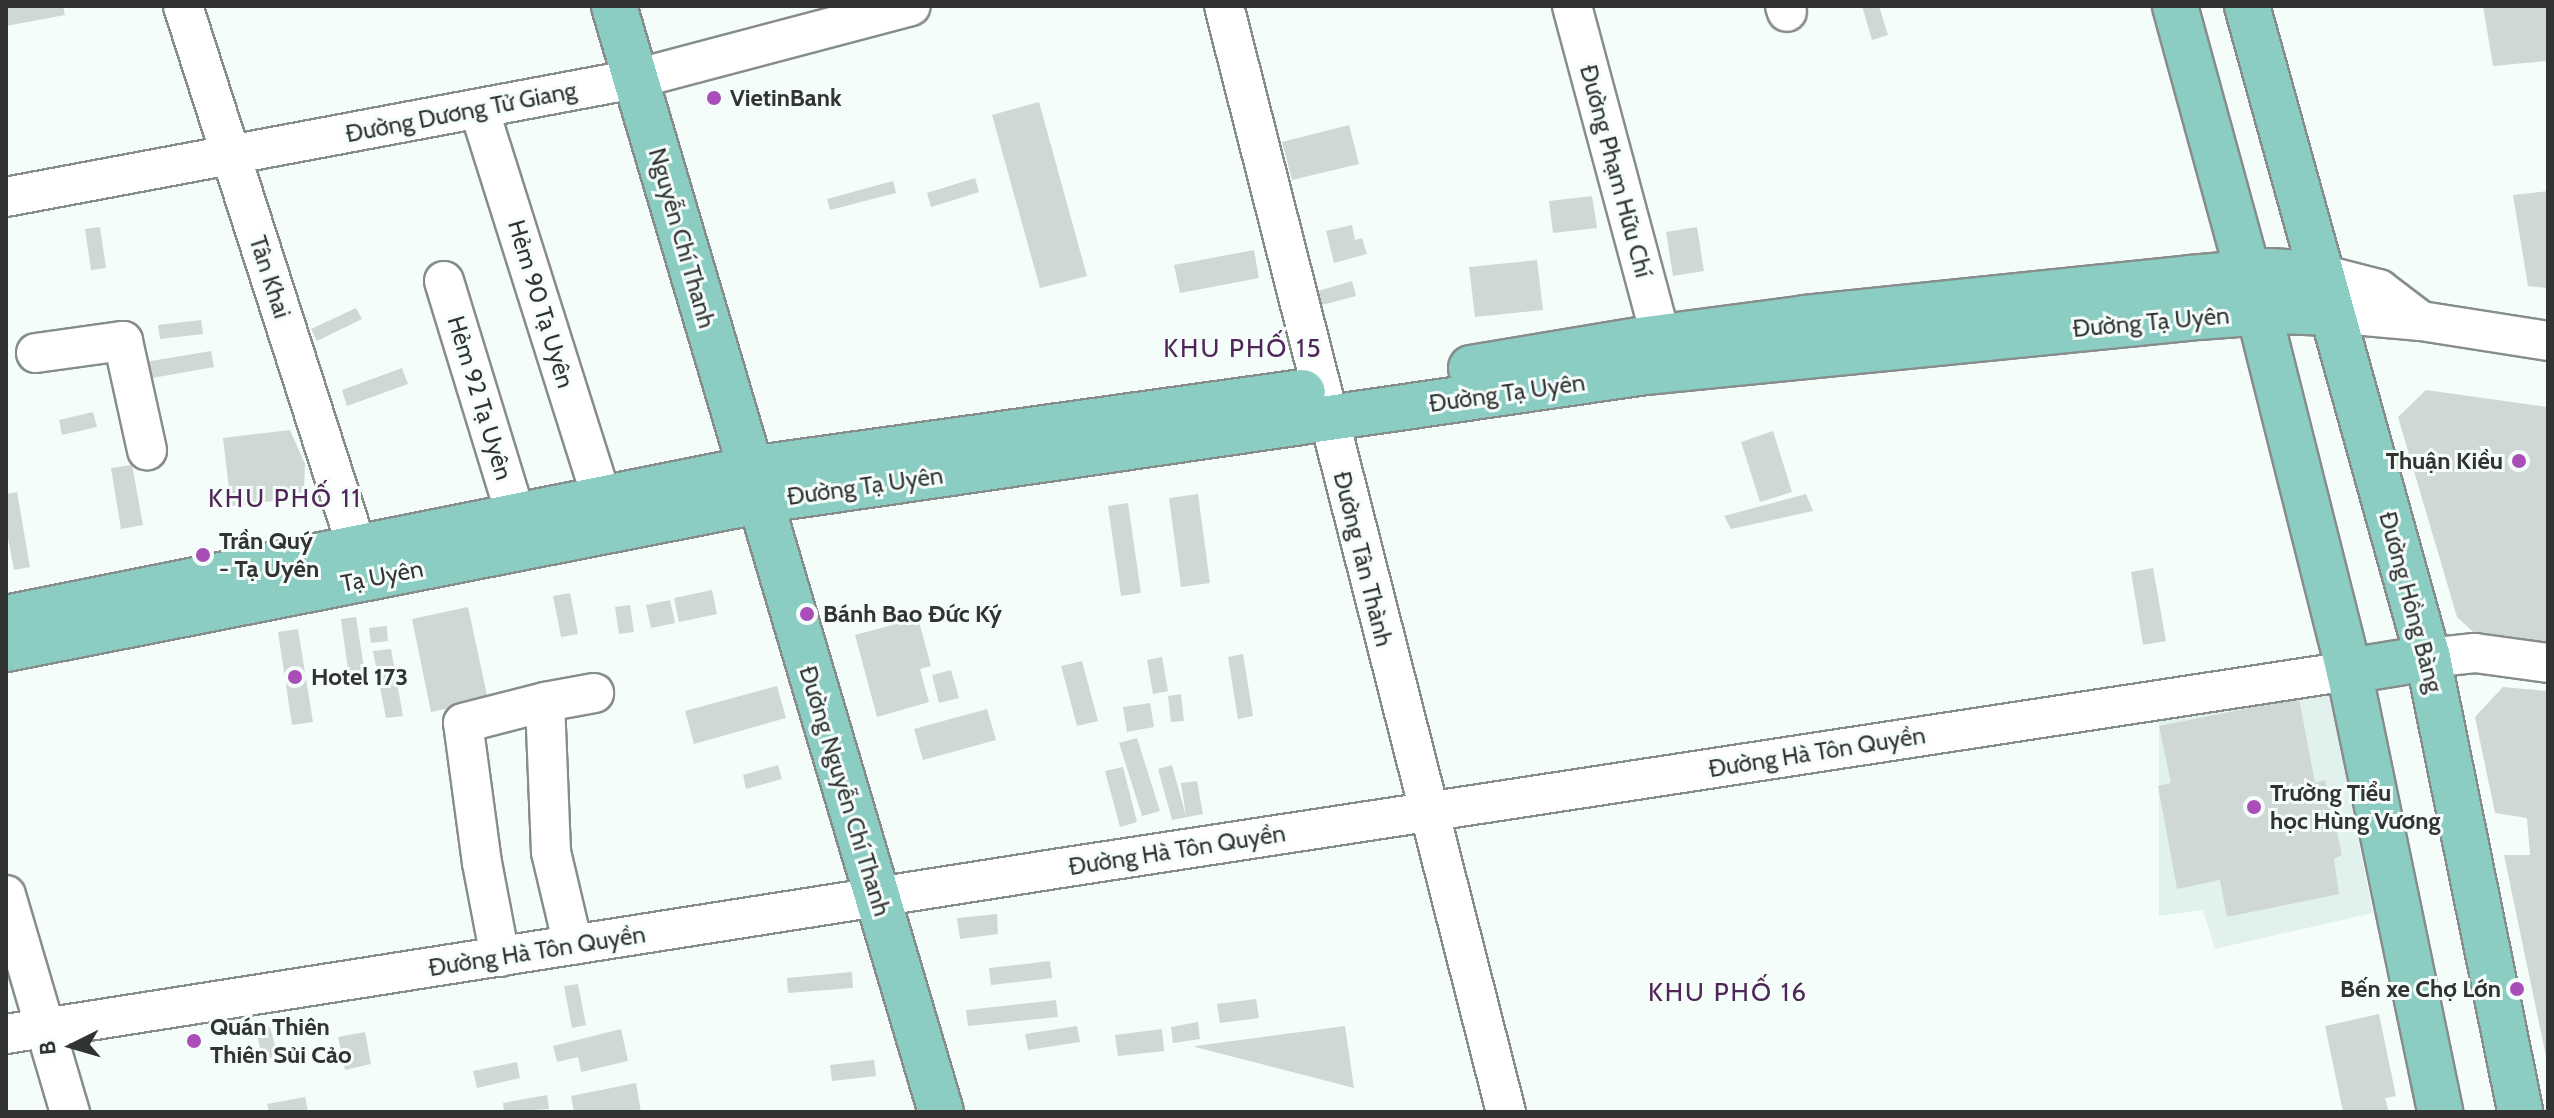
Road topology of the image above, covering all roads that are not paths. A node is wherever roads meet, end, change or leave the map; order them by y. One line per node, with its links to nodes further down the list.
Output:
1 (183, 6): 10 (street, Tân Khai)
2 (614, 6): 8 (main road, Nguyễn Chí Thanh)
3 (911, 6): 8 (street, Đường Dương Tử Giang)
4 (1224, 6): 18 (street, Đường Tân Thành)
5 (1572, 6): 17 (street, Đường Phạm Hữu Chí)
6 (2175, 6): 13 (main road)
7 (2247, 6): 14 (main road, Đường Hồng Bàng)
8 (635, 79): 9 (street, Đường Dương Tử Giang); 20 (main road, Nguyễn Chí Thanh)
9 (479, 109): 10 (street, Đường Dương Tử Giang); 21 (street, Hẻm 90 Tạ Uyên)
10 (231, 155): 11 (street, Đường Dương Tử Giang); 23 (street, Tân Khai)
11 (6, 197)
12 (444, 281): 22 (street, Hẻm 92 Tạ Uyên)
13 (2253, 293): 14 (main road, Đường Tạ Uyên); 17 (main road, Đường Tạ Uyên); 28 (main road)
14 (2325, 294): 15 (street); 26 (main road, Đường Hồng Bàng)
15 (2548, 341)
16 (36, 353): 19 (street)
17 (1666, 353): 18 (main road, Đường Tạ Uyên)
18 (1325, 404): 20 (main road, Đường Tạ Uyên); 31 (street, Đường Tân Thành)
19 (147, 450)
20 (754, 485): 21 (main road, Tạ Uyên); 23 (main road, Tạ Uyên); 33 (main road, Đường Nguyễn Chí Thanh)
21 (602, 499): 22 (main road, Tạ Uyên)
22 (516, 516): 23 (main road, Tạ Uyên)
23 (362, 563): 24 (main road, Tạ Uyên); 25 (main road, Tạ Uyên)
24 (6, 618)
25 (6, 649)
26 (2428, 658): 27 (street); 28 (main road); 42 (main road, Đường Hồng Bàng)
27 (2548, 663)
28 (2349, 671): 31 (street, Đường Hà Tôn Quyền); 41 (main road)
29 (594, 693): 30 (street)
30 (545, 702): 34 (street); 35 (street)
31 (1428, 811): 33 (street, Đường Hà Tôn Quyền); 40 (street, Đường Tân Thành)
32 (6, 895): 36 (street)
33 (876, 898): 34 (street, Đường Hà Tôn Quyền); 39 (main road, Đường Nguyễn Chí Thanh)
34 (573, 945): 35 (street, Đường Hà Tôn Quyền)
35 (500, 957): 36 (street, Đường Hà Tôn Quyền)
36 (45, 1028): 37 (street, Đường Hà Tôn Quyền); 38 (street)
37 (6, 1034)
38 (70, 1112)
39 (941, 1112)
40 (1506, 1112)
41 (2440, 1112)
42 (2520, 1112)

